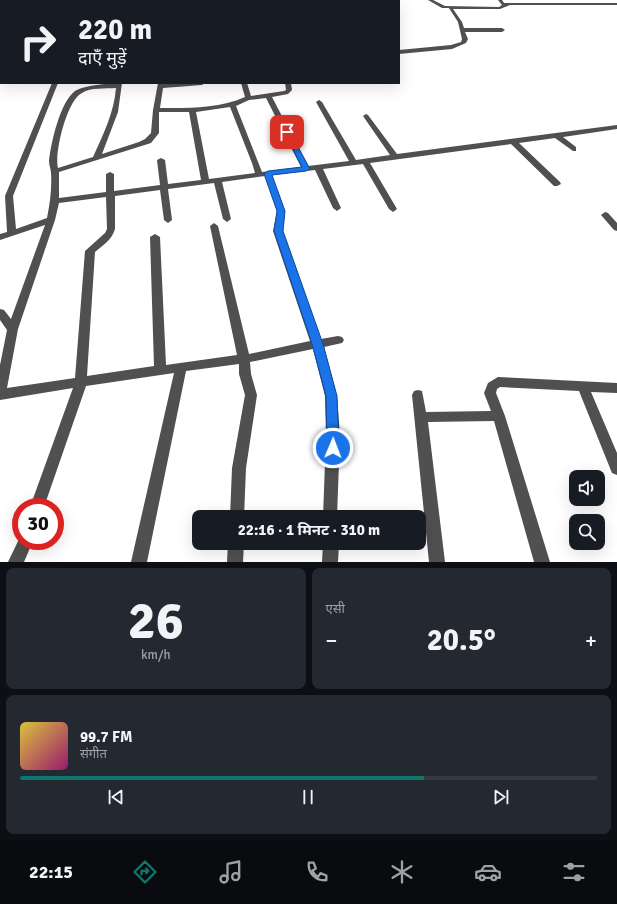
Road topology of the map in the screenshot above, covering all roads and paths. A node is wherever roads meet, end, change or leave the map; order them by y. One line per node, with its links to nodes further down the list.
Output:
1 (430, 0): 8 (street)
2 (462, 0): 9 (street)
3 (500, 0): 4 (street)
4 (510, 2): 5 (street); 9 (street)
5 (562, 2): 6 (street)
6 (604, 2): 7 (street)
7 (617, 3)
8 (450, 7): 9 (street); 10 (street)
9 (468, 8)
10 (462, 30): 11 (street); 12 (street)
11 (502, 30)
12 (400, 52)
13 (55, 84): 53 (street)
14 (119, 84): 30 (street); 36 (street)
15 (160, 84): 22 (street)
16 (244, 84): 19 (street)
17 (288, 84): 18 (street)
18 (268, 96): 19 (street); 35 (street)
19 (248, 98): 21 (street)
20 (319, 102): 33 (street)
21 (232, 105): 23 (street); 38 (street)
22 (156, 110): 23 (street); 30 (street)
23 (192, 110): 40 (street)
24 (366, 116): 29 (street)
25 (617, 127): 26 (street)
26 (556, 135): 27 (street); 28 (street)
27 (513, 142): 29 (street); 41 (street)
28 (573, 148)
29 (395, 157): 32 (street)
30 (96, 158): 36 (street)
31 (161, 160): 42 (street)
32 (365, 161): 33 (street); 46 (street)
33 (353, 162): 34 (street)
34 (318, 167): 35 (street); 45 (street)
35 (306, 169): 38 (street)
36 (56, 170): 44 (street)
37 (110, 174): 43 (street)
38 (263, 174): 39 (street); 59 (street)
39 (217, 180): 40 (street); 48 (street)
40 (205, 181): 42 (street)
41 (557, 184)
42 (164, 187): 43 (street); 50 (street)
43 (110, 193): 44 (street); 63 (street)
44 (55, 201): 49 (street)
45 (337, 208)
46 (394, 209)
47 (605, 215): 52 (street)
48 (227, 219)
49 (51, 220): 53 (street); 57 (street)
50 (168, 220)
51 (214, 226): 60 (street)
52 (617, 228)
53 (12, 234): 54 (street)
54 (0, 237)
55 (155, 237): 62 (street)
56 (0, 313): 57 (street)
57 (13, 329): 66 (street)
58 (338, 340): 59 (street)
59 (317, 344): 60 (street); 73 (street)
60 (244, 359): 61 (street); 72 (street)
61 (181, 367): 62 (street); 78 (street)
62 (160, 370): 63 (street)
63 (81, 382): 66 (street); 71 (street)
64 (583, 387): 65 (street); 68 (street); 70 (street)
65 (617, 388)
66 (0, 395)
67 (418, 395): 69 (street)
68 (499, 416): 69 (street); 82 (street)
69 (421, 417): 81 (street)
70 (617, 469)
71 (40, 498)
72 (237, 510)
73 (330, 510)
74 (21, 550): 77 (street)
75 (236, 550): 79 (street)
76 (331, 550): 80 (street)
77 (16, 562)
78 (139, 562)
79 (235, 562)
80 (330, 562)
81 (437, 562)
82 (542, 562)

